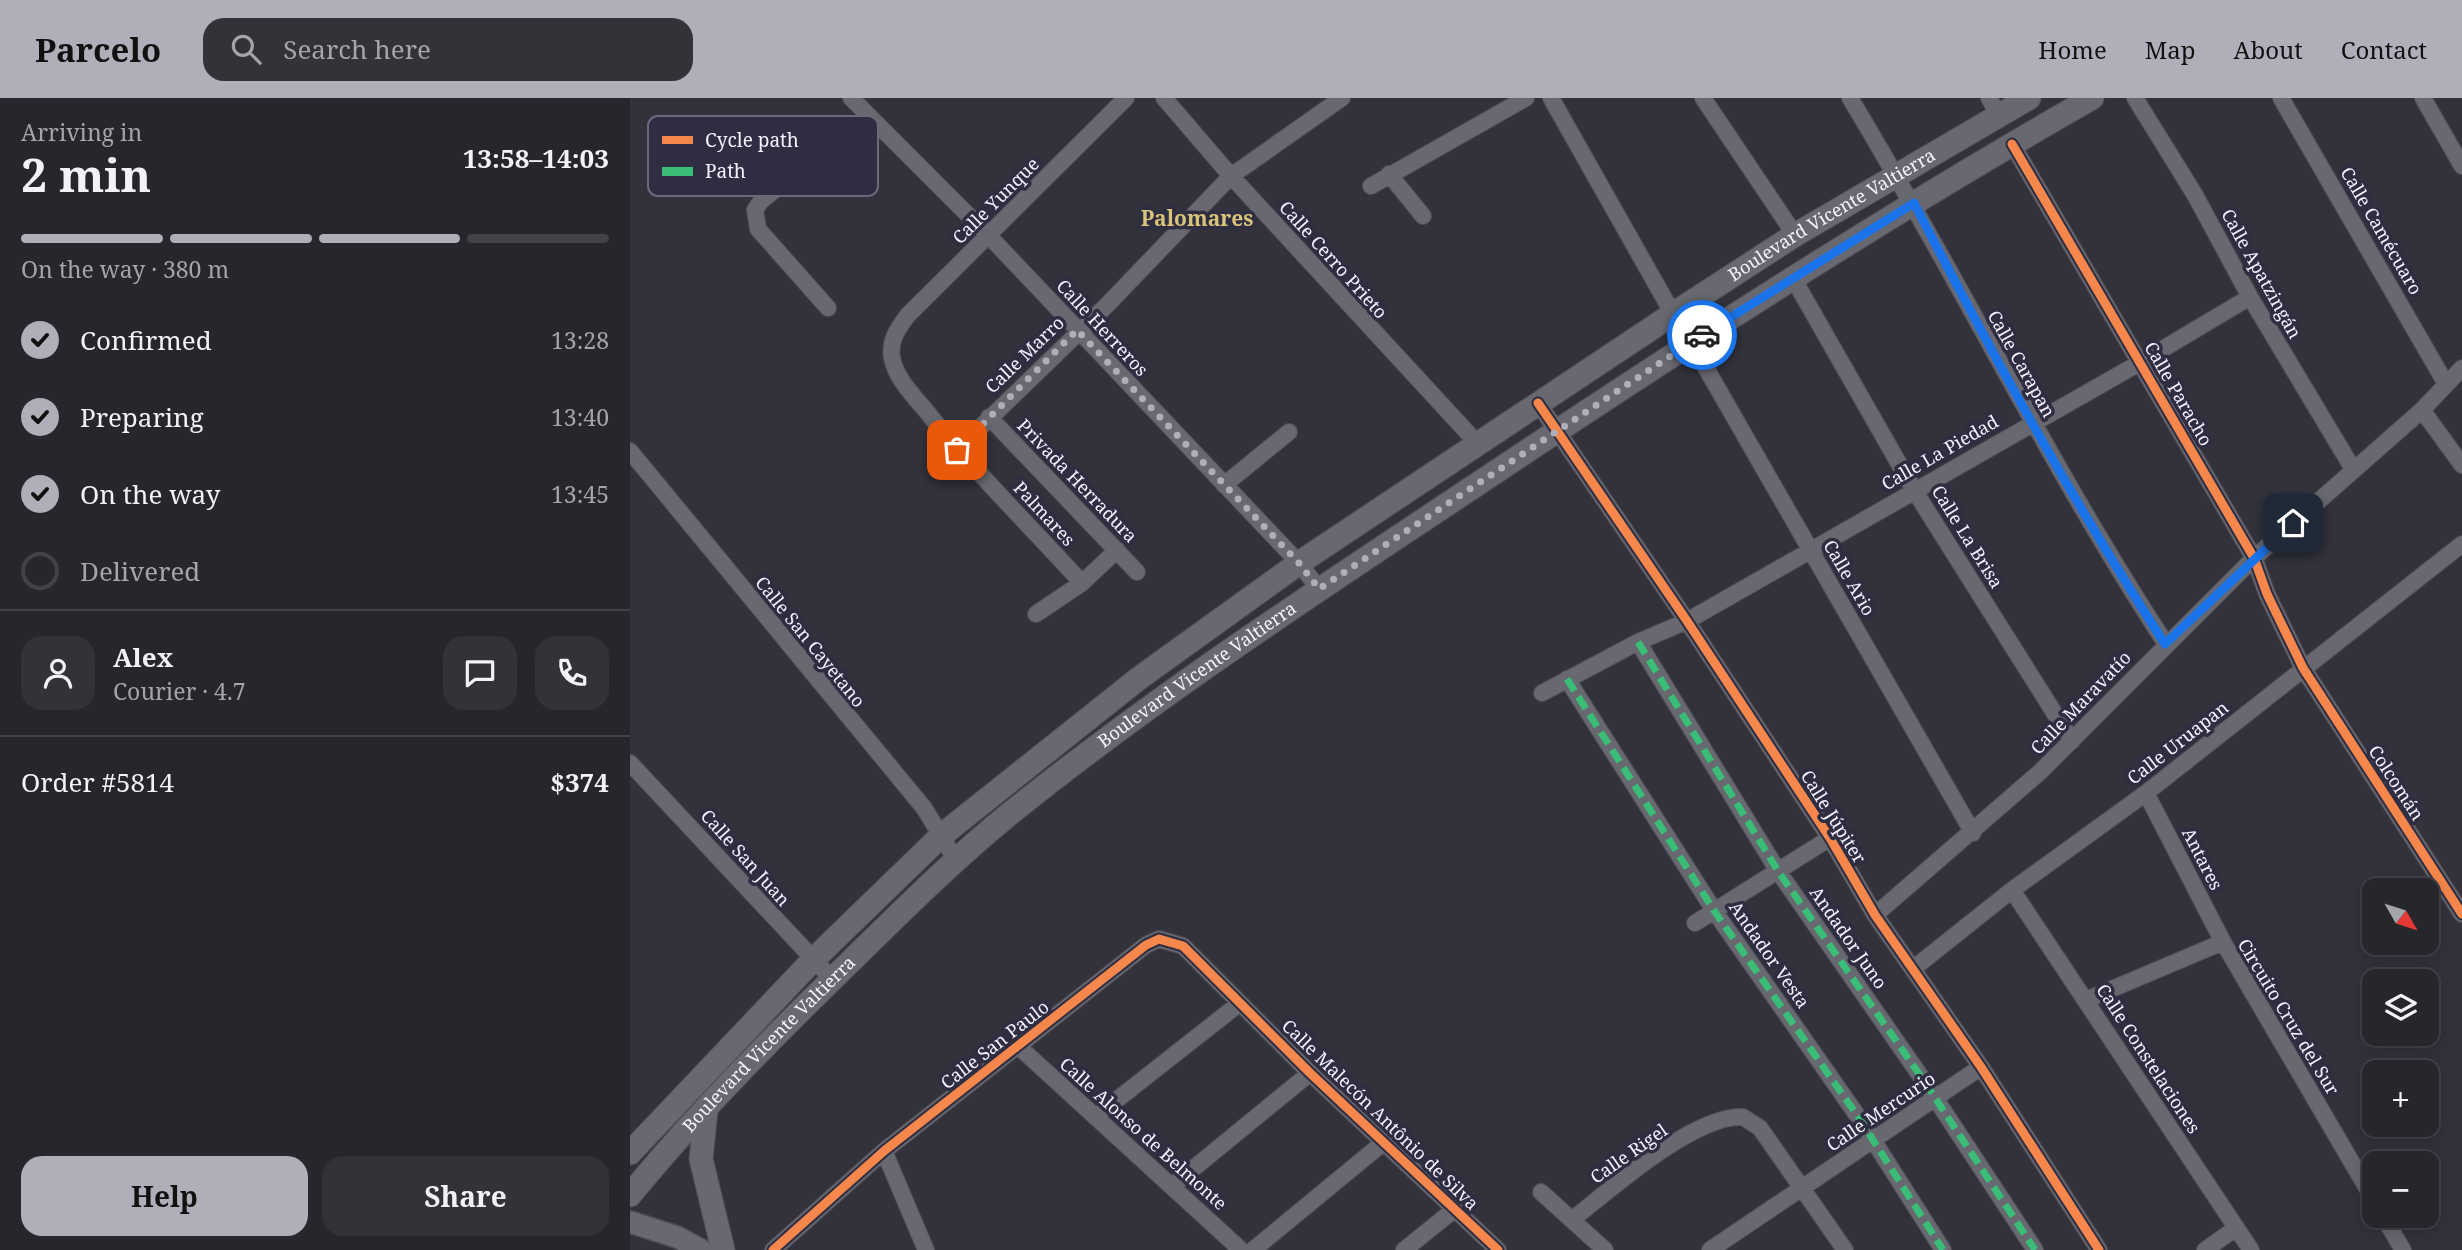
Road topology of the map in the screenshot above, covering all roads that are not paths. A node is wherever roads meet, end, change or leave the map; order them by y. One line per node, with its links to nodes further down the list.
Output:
1 (851, 98): 15 (street, Calle Herreros)
2 (1126, 98): 27 (street, Calle Yunque)
3 (1164, 98): 21 (street, Calle Cerro Prieto)
4 (1342, 98): 21 (street, Calle Marro)
5 (1526, 98): 19 (street)
6 (1551, 98): 31 (street)
7 (1703, 98): 26 (street)
8 (1850, 98): 20 (street, Calle Carapan)
9 (2029, 98): 14 (main road, Boulevard Vicente Valtierra)
10 (2092, 98): 17 (main road, Boulevard Vicente Valtierra)
11 (2135, 98): 29 (street, Calle Apatzingán)
12 (2281, 98): 37 (street, Calle Camécuaro)
13 (2423, 98): 18 (street)
14 (1994, 107): 20 (main road, Boulevard Vicente Valtierra)
15 (868, 116)
16 (878, 126): 27 (street, Calle Herreros)
17 (2012, 144): 24 (main road, Boulevard Vicente Valtierra); 35 (street, Calle Paracho)
18 (2462, 166)
19 (1389, 174): 22 (street); 25 (street)
20 (1896, 175): 24 (street, Calle Carapan); 26 (main road, Boulevard Vicente Valtierra)
21 (1231, 176): 32 (street, Calle Marro); 44 (street, Calle Cerro Prieto)
22 (1371, 186)
23 (768, 196): 30 (street)
24 (1914, 203): 28 (main road, Boulevard Vicente Valtierra); 41 (street, Calle Carapan)
25 (1423, 216)
26 (1795, 235): 31 (main road, Boulevard Vicente Valtierra)
27 (989, 236): 32 (street, Calle Herreros); 33 (street, Calle Yunque)
28 (1793, 278): 34 (main road, Boulevard Vicente Valtierra); 50 (street, Calle La Brisa)
29 (2250, 297): 35 (street, Calle La Piedad); 48 (street, Calle Apatzingán)
30 (828, 308)
31 (1673, 314): 38 (main road, Boulevard Vicente Valtierra)
32 (1077, 330): 40 (street, Calle Marro); 49 (street, Calle Herreros)
33 (895, 334): 45 (street, Palmares)
34 (1691, 342): 43 (main road, Boulevard Vicente Valtierra); 53 (street, Calle Ario)
35 (2141, 362): 41 (street, Calle La Piedad); 54 (street, Calle Paracho)
36 (2462, 368): 37 (street, Calle Maravatío)
37 (2446, 384): 39 (street, Calle Maravatío)
38 (1538, 403): 43 (street, Calle Júpiter); 44 (main road, Boulevard Vicente Valtierra)
39 (2422, 410): 47 (street); 48 (street, Calle Maravatío)
40 (989, 417): 45 (street, Calle Marro); 52 (street, Privada Herradura)
41 (2031, 423): 50 (street, Calle La Piedad); 62 (street, Calle Carapan)
42 (1289, 432): 49 (street)
43 (1556, 432): 58 (main road, Boulevard Vicente Valtierra); 60 (street, Calle Júpiter)
44 (1478, 444): 55 (main road, Boulevard Vicente Valtierra)
45 (957, 450): 57 (street, Palmares)
46 (630, 451): 70 (street, Calle San Cayetano)
47 (2462, 466)
48 (2353, 469): 54 (street, Calle Maravatío)
49 (1224, 485): 55 (street, Calle Herreros)
50 (1914, 490): 53 (street, Calle La Piedad); 66 (street, Calle La Brisa)
51 (2462, 544): 63 (street, Calle Uruapan)
52 (1117, 550): 56 (street, Privada Herradura); 57 (street)
53 (1811, 550): 60 (street, Calle La Piedad); 69 (street, Calle Ario)
54 (2254, 558): 62 (street, Calle Maravatío); 63 (street, Calle Paracho)
55 (1299, 563): 58 (street, Calle Herreros); 70 (main road, Boulevard Vicente Valtierra)
56 (1137, 572)
57 (1082, 583): 59 (street)
58 (1319, 589): 72 (main road, Boulevard Vicente Valtierra)
59 (1037, 614)
60 (1687, 621): 61 (street, Calle La Piedad); 71 (street, Calle Júpiter)
61 (1638, 642): 64 (street, Calle La Piedad); 73 (street, Andador Juno)
62 (2165, 644): 66 (street, Calle Maravatío)
63 (2303, 668): 68 (street, Calle Uruapan); 76 (street, Colcomán)
64 (1567, 679): 65 (street, Calle La Piedad); 75 (street, Andador Vesta)
65 (1542, 693)
66 (2072, 741): 69 (street, Calle Maravatío)
67 (630, 762): 80 (street, Calle San Juan)
68 (2146, 793): 74 (street, Calle Uruapan); 79 (street, Antares)
69 (1973, 833): 77 (street, Calle Maravatío)
70 (942, 835): 72 (street, Calle San Cayetano); 80 (main road, Boulevard Vicente Valtierra)
71 (1830, 838): 73 (street); 77 (street, Calle Júpiter)
72 (956, 860): 82 (main road, Boulevard Vicente Valtierra)
73 (1778, 871): 75 (street); 88 (street, Andador Juno)
74 (2012, 890): 81 (street, Calle Uruapan); 83 (street, Calle Constelaciones)
75 (1715, 912): 78 (street); 91 (street, Andador Vesta)
76 (2462, 914)
77 (1875, 915): 81 (street, Calle Júpiter)
78 (1695, 923)
79 (2224, 942): 83 (street, Circuito Cruz del Sur); 95 (street, Circuito Cruz del Sur)
80 (813, 960): 82 (street, Calle San Juan); 94 (main road, Boulevard Vicente Valtierra)
81 (1914, 968): 86 (street, Calle Júpiter)
82 (832, 979): 89 (main road, Boulevard Vicente Valtierra)
83 (2086, 1000): 103 (street, Calle Constelaciones)
84 (1240, 1003): 85 (street, Calle San Paulo); 87 (street, Calle Malecón Antônio de Silva); 90 (street)
85 (1019, 1047): 90 (street, Calle Alonso de Belmonte); 93 (street, Calle San Paulo)
86 (1981, 1067): 88 (street, Calle Mercurio); 118 (street, Calle Júpiter)
87 (1310, 1073): 92 (street, Calle Malecón Antônio de Silva); 96 (street)
88 (1935, 1098): 91 (street, Calle Mercurio); 117 (street, Andador Juno)
89 (706, 1110): 99 (main road, Boulevard Vicente Valtierra); 106 (main road)
90 (1095, 1118): 96 (street, Calle Alonso de Belmonte)
91 (1873, 1142): 97 (street, Calle Mercurio); 116 (street, Andador Vesta)
92 (1384, 1143): 100 (street, Calle Malecón Antônio de Silva); 110 (street)
93 (884, 1151): 107 (street, Calle San Paulo); 108 (street)
94 (630, 1153)
95 (2362, 1180)
96 (1172, 1186): 109 (street, Calle Alonso de Belmonte)
97 (1803, 1187): 101 (street, Calle Rigel); 114 (street, Calle Mercurio); 115 (street)
98 (1541, 1192): 101 (street)
99 (630, 1195)
100 (1455, 1209): 111 (street); 112 (street, Calle Malecón Antônio de Silva)
101 (1573, 1219): 113 (street)
102 (630, 1222): 105 (street)
103 (2236, 1228): 119 (street); 120 (street, Calle Constelaciones)
104 (2390, 1228): 121 (street)
105 (701, 1250)
106 (723, 1250)
107 (773, 1250)
108 (926, 1250)
109 (1241, 1250)
110 (1253, 1250)
111 (1404, 1250)
112 (1498, 1250)
113 (1605, 1250)
114 (1710, 1250)
115 (1845, 1250)
116 (1942, 1250)
117 (2035, 1250)
118 (2099, 1250)
119 (2205, 1250)
120 (2251, 1250)
121 (2403, 1250)

